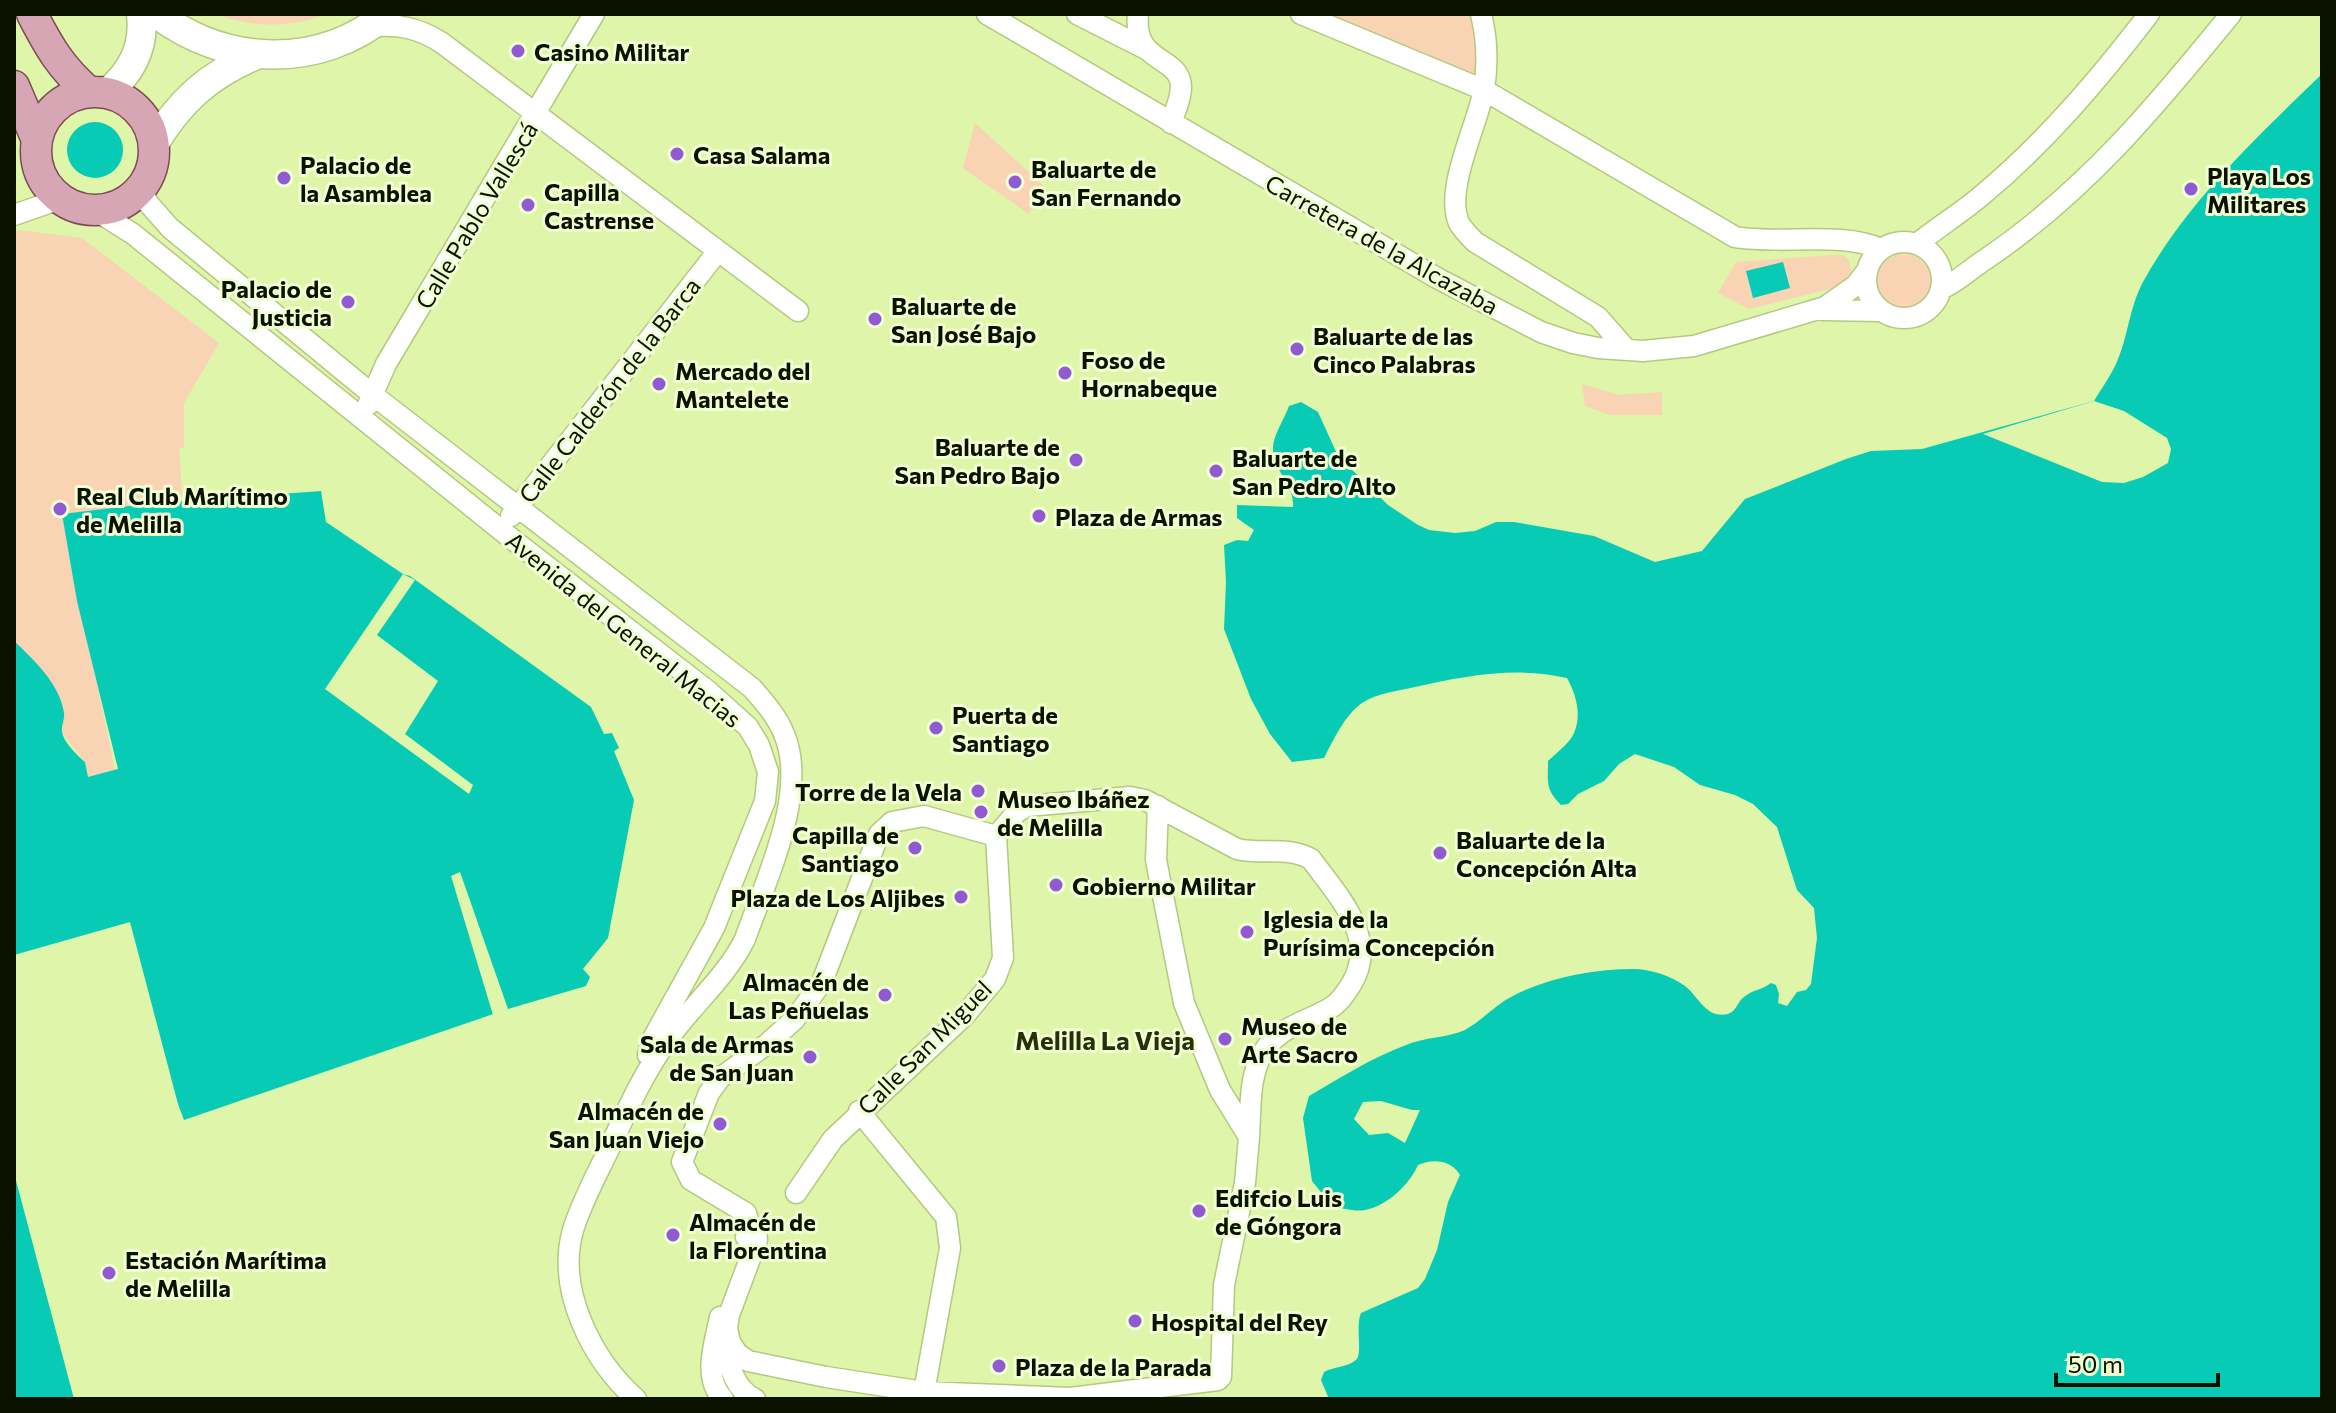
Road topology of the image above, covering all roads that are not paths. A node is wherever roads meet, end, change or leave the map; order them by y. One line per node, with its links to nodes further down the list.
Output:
1 (32, 14): 19 (main road)
2 (141, 14): 19 (main road)
3 (157, 14): 16 (main road)
4 (425, 14): 14 (street)
5 (594, 14): 20 (street, Calle Pablo Vallescá)
6 (987, 14): 21 (street, Carretera de la Alcazaba)
7 (1077, 14): 15 (street)
8 (1138, 14): 15 (street)
9 (1301, 14): 18 (street)
10 (1481, 14): 18 (street)
11 (2149, 14): 27 (street)
12 (2231, 14): 33 (street)
13 (378, 20): 14 (street); 16 (main road)
14 (442, 43): 20 (street)
15 (1148, 50): 21 (street)
16 (256, 55): 23 (main road)
17 (14, 86): 22 (main road)
18 (1484, 90): 30 (street); 39 (street)
19 (98, 93): 22 (main road); 23 (main road)
20 (536, 114): 31 (street); 40 (street, Calle Pablo Vallescá)
21 (1171, 123): 39 (street, Carretera de la Alcazaba)
22 (37, 140): 25 (main road)
23 (153, 146): 24 (main road)
24 (141, 188): 26 (main road); 40 (street, Avenida del General Macias)
25 (60, 199): 26 (main road); 28 (street)
26 (95, 210): 41 (street, Avenida del General Macias)
27 (1957, 214): 29 (street); 32 (street)
28 (14, 215)
29 (1917, 244): 30 (street); 32 (street)
30 (1881, 249): 34 (street)
31 (718, 251): 36 (street); 42 (street, Calle Calderón de la Barca)
32 (1937, 262): 33 (street); 35 (street)
33 (1980, 263): 35 (street)
34 (1866, 272): 37 (street); 38 (street, Carretera de la Alcazaba)
35 (1941, 289): 37 (street)
36 (798, 311)
37 (1881, 311): 38 (street, Carretera de la Alcazaba)
38 (1808, 312): 39 (street, Carretera de la Alcazaba)
39 (1627, 350)
40 (373, 395): 41 (street, Calle Pablo Vallescá); 42 (street, Avenida del General Macias)
41 (361, 417): 43 (street, Avenida del General Macias)
42 (519, 506): 43 (street, Calle Calderón de la Barca); 47 (street, Avenida del General Macias)
43 (500, 530): 46 (street, Avenida del General Macias)
44 (1158, 806): 45 (street); 50 (street); 50 (street)
45 (996, 836): 49 (street, Calle San Miguel); 53 (street)
46 (712, 931): 47 (street); 48 (street, Avenida del General Macias)
47 (742, 946): 48 (street, Avenida del General Macias)
48 (641, 1080): 52 (street)
49 (859, 1111): 51 (street, Calle San Miguel); 56 (street)
50 (1249, 1137): 57 (street)
51 (796, 1193)
52 (584, 1202): 58 (street); 59 (street)
53 (749, 1224): 54 (street); 56 (street)
54 (721, 1311): 55 (street); 55 (street)
55 (734, 1392)
56 (924, 1392): 57 (street)
57 (1062, 1398)
58 (636, 1399)
59 (653, 1399)

